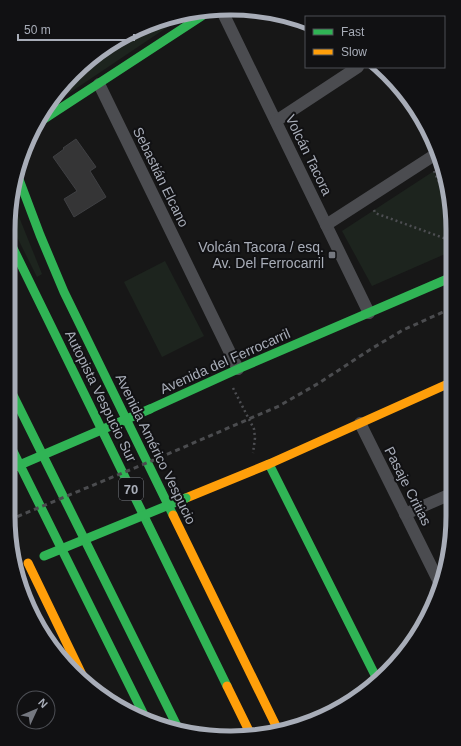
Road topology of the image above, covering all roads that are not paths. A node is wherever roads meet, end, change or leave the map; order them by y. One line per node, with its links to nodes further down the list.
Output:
1 (224, 15): 6 (street, Volcán Tacora)
2 (190, 19): 4 (main road)
3 (356, 68): 6 (street)
4 (99, 84): 5 (main road); 13 (street, Sebastián Elcano)
5 (48, 117)
6 (276, 121): 9 (street, Volcán Tacora)
7 (432, 156): 9 (street)
8 (20, 183): 27 (main road, Avenida Américo Vespucio)
9 (326, 225): 12 (street, Volcán Tacora)
10 (15, 252): 28 (main road, Autopista Vespucio Sur / 70)
11 (446, 280): 12 (main road, Avenida del Ferrocarril)
12 (369, 313): 13 (main road, Avenida del Ferrocarril)
13 (238, 370): 19 (main road, Avenida del Ferrocarril, bridge)
14 (446, 385): 16 (main road)
15 (15, 399): 26 (main road)
16 (360, 423): 18 (main road); 21 (street, Pasaje Critias)
17 (15, 455): 25 (main road)
18 (269, 464): 23 (main road, bridge); 24 (main road)
19 (15, 467)
20 (446, 496): 21 (street)
21 (405, 514): 22 (street, Pasaje Critias)
22 (437, 578)
23 (79, 669)
24 (375, 676)
25 (143, 713)
26 (176, 724)
27 (276, 726)
28 (249, 730)

